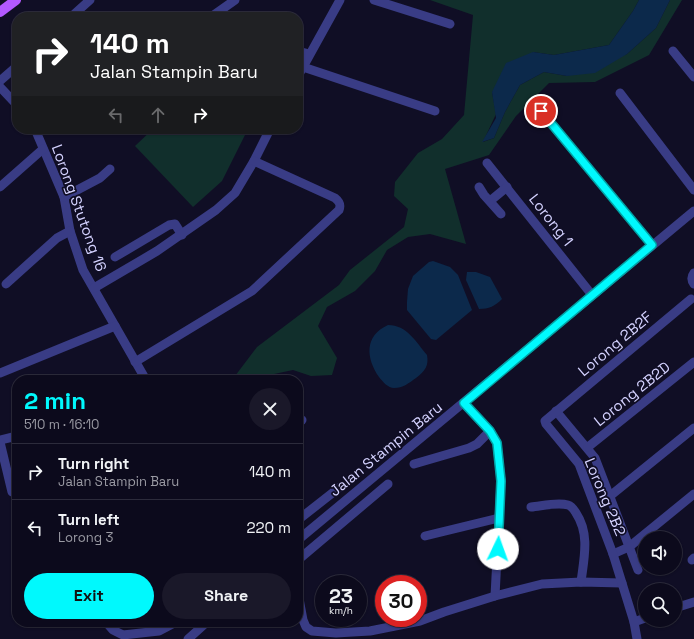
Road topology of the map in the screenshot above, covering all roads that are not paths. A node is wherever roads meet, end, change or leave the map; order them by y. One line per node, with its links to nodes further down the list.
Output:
1 (16, 0): 6 (main road)
2 (90, 0): 7 (street)
3 (235, 0): 8 (street)
4 (340, 0): 12 (street)
5 (374, 0): 9 (street)
6 (0, 12)
7 (77, 12)
8 (218, 12)
9 (450, 24)
10 (673, 51): 16 (street)
11 (303, 52): 12 (street)
12 (309, 54): 13 (street)
13 (303, 66)
14 (12, 70): 17 (street)
15 (303, 73): 21 (street)
16 (694, 77)
17 (0, 81)
18 (0, 87): 20 (street)
19 (620, 93): 32 (street)
20 (12, 100)
21 (435, 111)
22 (541, 111): 39 (street)
23 (37, 134): 25 (street, Lorong Stutong 16)
24 (268, 134): 26 (street)
25 (43, 149): 29 (street); 33 (street, Lorong Stutong 16)
26 (254, 161): 38 (street); 50 (street)
27 (487, 163): 31 (street, Lorong 1)
28 (110, 169): 33 (street)
29 (0, 187)
30 (479, 187): 34 (street)
31 (507, 187): 34 (street); 47 (street, Lorong 1)
32 (694, 190)
33 (64, 198): 37 (street, Lorong Stutong 16)
34 (490, 201): 36 (street)
35 (694, 211): 39 (street, Jalan Stampin Baru)
36 (501, 214)
37 (70, 231): 44 (street); 46 (street, Lorong Stutong 16)
38 (182, 235): 40 (street); 42 (street)
39 (652, 245): 47 (street, Jalan Stampin Baru)
40 (125, 251): 41 (street); 42 (street)
41 (115, 257)
42 (134, 264): 46 (street)
43 (694, 273): 45 (street)
44 (6, 284)
45 (694, 284)
46 (94, 288): 49 (street, Lorong Stutong 16)
47 (592, 295): 54 (street, Jalan Stampin Baru)
48 (691, 299): 55 (street, Lorong 2B2F)
49 (115, 326): 50 (street, Lorong Stutong 16); 52 (street)
50 (136, 362): 53 (street, Lorong Stutong 16)
51 (694, 362): 60 (street, Lorong 2B2D)
52 (0, 373)
53 (143, 375)
54 (464, 403): 57 (street); 70 (street, Jalan Stampin Baru)
55 (556, 411): 60 (street); 73 (street, Lorong 2B2)
56 (694, 428): 66 (street)
57 (490, 431): 61 (street); 69 (street)
58 (12, 437): 59 (street)
59 (0, 441): 64 (street)
60 (588, 447): 66 (street)
61 (414, 464)
62 (388, 484): 74 (street)
63 (340, 487): 68 (street)
64 (12, 492)
65 (694, 494): 72 (street)
66 (610, 496): 72 (street)
67 (531, 507): 76 (street)
68 (303, 516)
69 (499, 518): 71 (street); 78 (street)
70 (303, 534)
71 (425, 536)
72 (629, 548): 73 (street); 75 (street)
73 (613, 554): 77 (street, Lorong 2B2)
74 (303, 556)
75 (638, 570)
76 (581, 582): 77 (street); 78 (street)
77 (622, 583): 83 (street, Lorong 2B2)
78 (495, 596): 87 (street)
79 (694, 602): 80 (street)
80 (682, 606)
81 (638, 621): 83 (street)
82 (303, 622): 87 (street)
83 (634, 622): 89 (street, Lorong 2B2)
84 (110, 627): 85 (street)
85 (167, 627)
86 (201, 627): 88 (street)
87 (324, 636)
88 (188, 639)
89 (636, 639)

